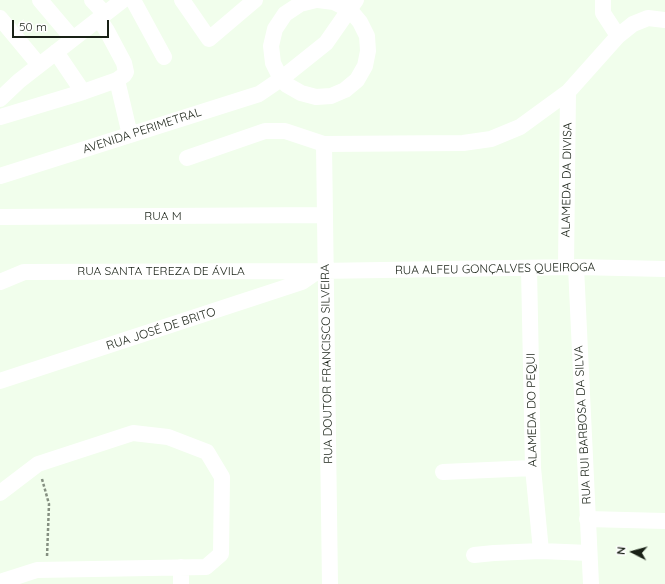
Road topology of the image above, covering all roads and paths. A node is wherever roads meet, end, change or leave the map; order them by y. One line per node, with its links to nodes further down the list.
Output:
1 (40, 0): 15 (street)
2 (92, 0): 11 (street)
3 (123, 0): 11 (street)
4 (133, 0): 17 (street)
5 (182, 0): 10 (street)
6 (255, 0): 10 (street)
7 (317, 0): 9 (street); 20 (street)
8 (603, 0): 14 (street)
9 (353, 5): 20 (street, AVENIDA PERIMETRAL); 20 (street)
10 (238, 6)
11 (102, 16): 15 (street); 19 (street)
12 (0, 18): 18 (street)
13 (665, 20): 14 (street)
14 (618, 36): 22 (street)
15 (73, 39): 16 (street)
16 (56, 52): 18 (street); 21 (street)
17 (164, 57)
18 (40, 65): 23 (street)
19 (120, 77): 21 (street); 25 (street)
20 (282, 79): 25 (street, AVENIDA PERIMETRAL)
21 (84, 92): 24 (street)
22 (568, 92): 26 (street); 32 (street, ALAMEDA DA DIVISA)
23 (1, 95)
24 (0, 117)
25 (130, 135): 28 (street, AVENIDA PERIMETRAL)
26 (324, 144): 27 (street); 29 (street, RUA DOUTOR FRANCISCO SILVEIRA)
27 (187, 158)
28 (0, 176)
29 (325, 215): 30 (street, RUA M); 35 (street, RUA DOUTOR FRANCISCO SILVEIRA)
30 (0, 217)
31 (665, 262): 34 (street)
32 (571, 267): 33 (street, RUA ALFEU GONÇALVES QUEIROGA); 34 (street, RUA ALFEU GONÇALVES QUEIROGA); 42 (street, RUA RUI BARBOSA DA SILVA)
33 (529, 268): 35 (street, RUA ALFEU GONÇALVES QUEIROGA); 39 (street, ALAMEDA DO PEQUI)
34 (665, 269)
35 (322, 271): 36 (street, RUA SANTA TEREZA DE ÁVILA); 37 (street, RUA JOSÉ DE BRITO); 51 (street, RUA DOUTOR FRANCISCO SILVEIRA)
36 (0, 282)
37 (0, 381)
38 (38, 464): 41 (street); 47 (street); 48 (path)
39 (533, 468): 40 (street); 44 (street, ALAMEDA DO PEQUI)
40 (443, 472)
41 (0, 493)
42 (587, 519): 43 (street); 45 (street, RUA RUI BARBOSA DA SILVA)
43 (665, 522)
44 (540, 551): 45 (street); 46 (street)
45 (589, 554): 52 (street, RUA RUI BARBOSA DA SILVA)
46 (474, 555)
47 (181, 567): 48 (street); 50 (street)
48 (37, 577): 49 (street)
49 (0, 582)
50 (181, 584)
51 (330, 584)
52 (592, 584)

